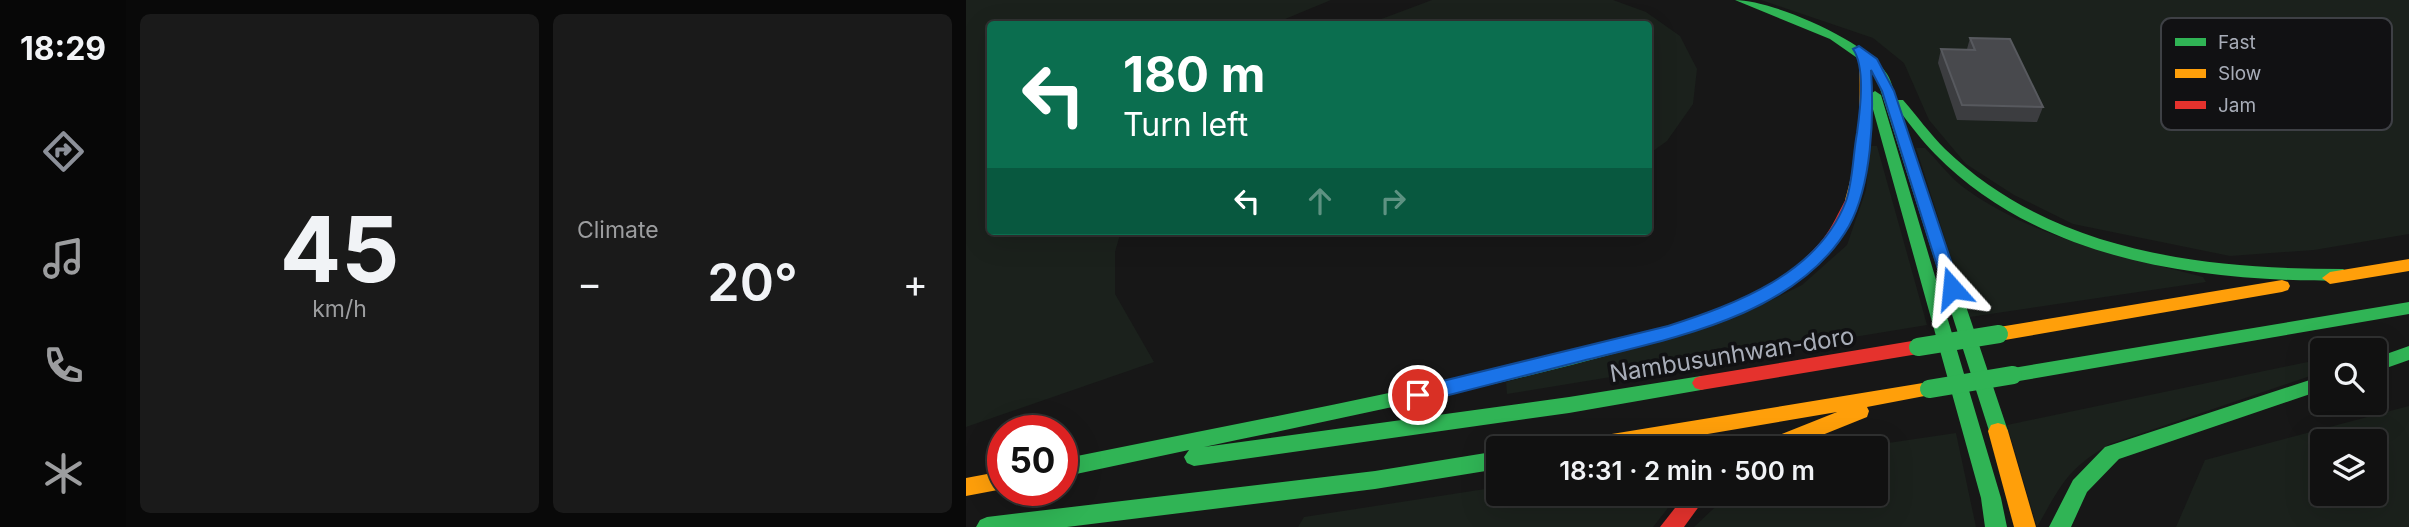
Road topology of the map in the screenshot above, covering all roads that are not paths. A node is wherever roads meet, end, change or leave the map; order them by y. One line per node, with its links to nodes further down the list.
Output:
1 (1740, 0): 2 (main road)
2 (1862, 53): 3 (main road); 18 (main road); 25 (main road)
3 (1882, 75): 5 (main road); 26 (main road)
4 (2409, 265): 5 (main road)
5 (2343, 275): 9 (main road)
6 (2409, 278): 9 (main road, Nambusunhwan-doro)
7 (2409, 308): 12 (main road)
8 (2409, 321): 12 (main road)
9 (1999, 334): 19 (main road, Nambusunhwan-doro, bridge)
10 (2409, 353): 11 (main road)
11 (2387, 361)
12 (2014, 375): 14 (main road, bridge)
13 (2310, 387): 27 (main road)
14 (1929, 389): 15 (main road); 16 (main road)
15 (1647, 436)
16 (1799, 436)
17 (1486, 462): 23 (main road)
18 (1078, 465)
19 (1078, 474)
20 (987, 485): 21 (main road)
21 (966, 489)
22 (1688, 506): 24 (main road)
23 (987, 527)
24 (1671, 527)
25 (1996, 527)
26 (2025, 527)
27 (2060, 527)

